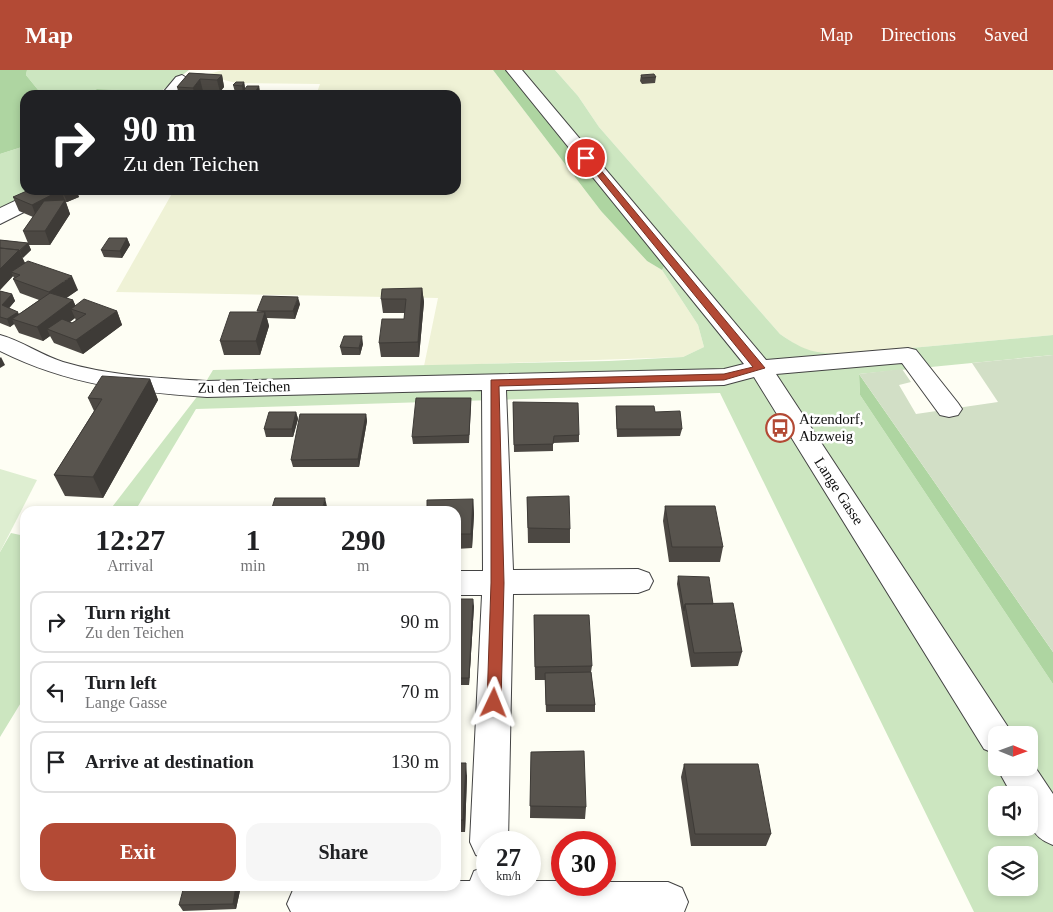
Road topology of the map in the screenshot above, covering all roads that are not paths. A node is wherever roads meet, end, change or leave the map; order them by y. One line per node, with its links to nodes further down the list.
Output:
1 (514, 70): 7 (street, Lange Gasse)
2 (182, 80): 3 (street)
3 (173, 90)
4 (42, 195): 5 (street)
5 (0, 218)
6 (0, 342): 8 (street, Zu den Teichen)
7 (760, 368): 8 (street, Zu den Teichen); 9 (street, Zu den Teichen); 13 (street, Lange Gasse)
8 (494, 382): 12 (street)
9 (949, 409)
10 (638, 581): 12 (street)
11 (461, 583): 12 (street)
12 (498, 583): 16 (street)
13 (988, 726)
14 (1020, 776): 15 (street)
15 (1053, 827)
16 (489, 831)
17 (476, 893): 20 (street)
18 (541, 895): 19 (street)
19 (668, 902)
20 (307, 904)

